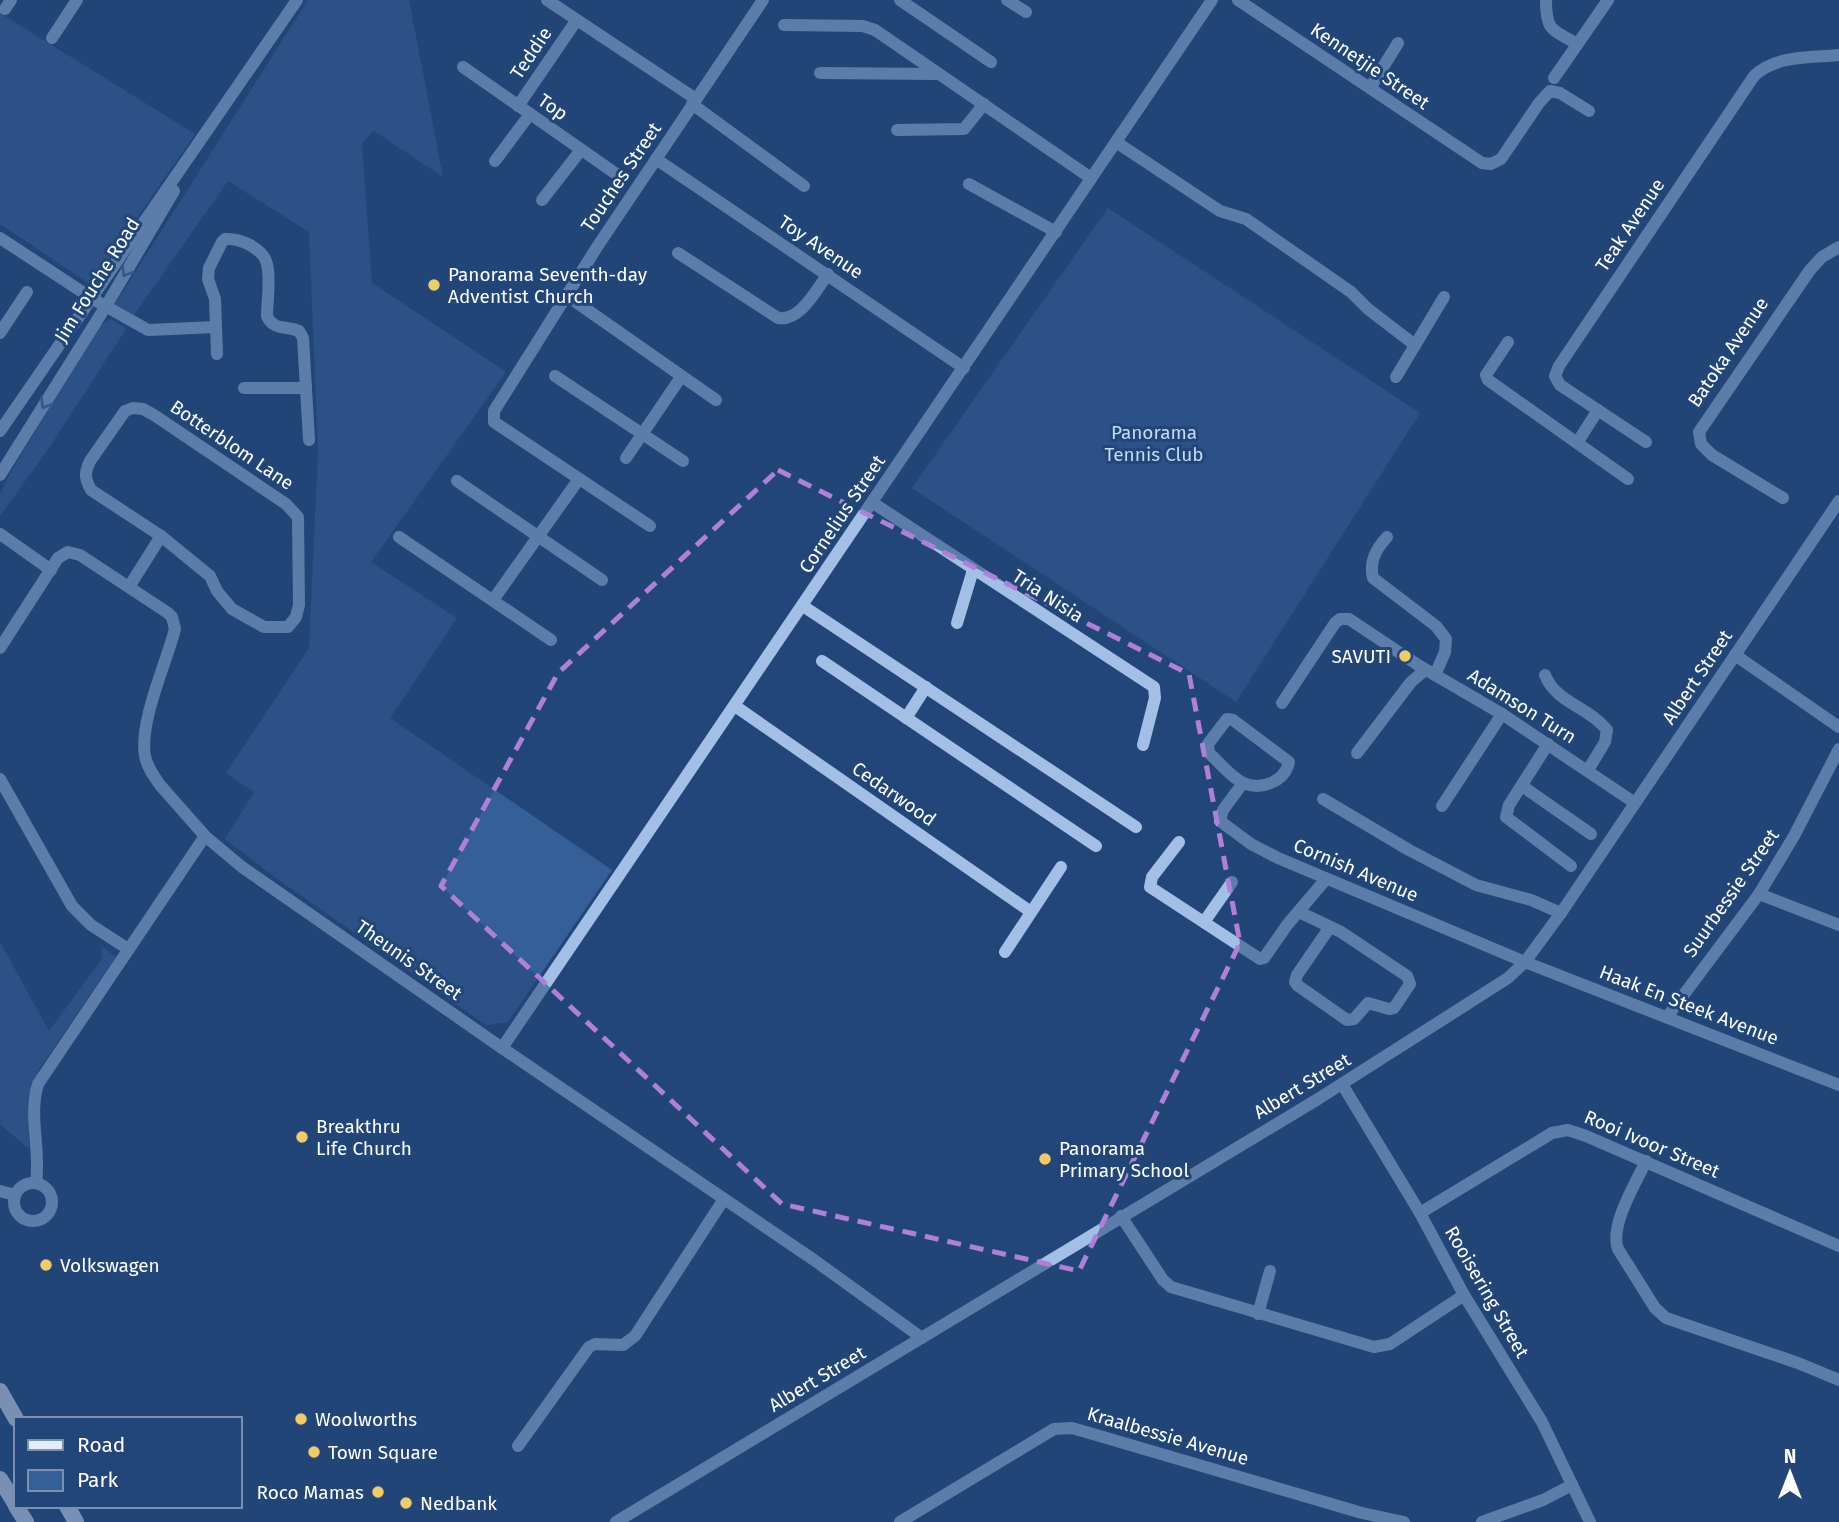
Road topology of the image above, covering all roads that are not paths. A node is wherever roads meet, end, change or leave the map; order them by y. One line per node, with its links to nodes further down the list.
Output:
1 (77, 0): 14 (street)
2 (297, 0): 25 (street, Jim Fouche Road)
3 (547, 0): 12 (street)
4 (763, 0): 24 (street, Touches Street)
5 (1007, 0): 11 (street)
6 (1212, 0): 31 (street, Cornelius Street)
7 (1238, 0): 23 (street, Kennetjie Street)
8 (1546, 0): 16 (street)
9 (1608, 0): 16 (street)
10 (903, 1): 18 (street)
11 (1026, 12)
12 (576, 21): 24 (street); 27 (street, Teddie)
13 (784, 25): 21 (street)
14 (52, 38)
15 (1398, 43): 23 (street)
16 (1577, 44): 22 (street)
17 (1839, 55): 62 (street, Teak Avenue)
18 (991, 62)
19 (463, 67): 27 (street, Top)
20 (820, 74): 21 (street)
21 (937, 74): 26 (street)
22 (1554, 78)
23 (1370, 88): 28 (street, Kennetjie Street)
24 (694, 102): 33 (street, Touches Street); 38 (street)
25 (226, 104): 48 (street, Jim Fouche Road); 49 (street, Jim Fouche Road, one-way to 49)
26 (985, 104): 30 (street); 36 (street)
27 (519, 106): 29 (street, Top)
28 (1589, 111)
29 (530, 114): 32 (street, Top); 34 (street)
30 (897, 130)
31 (1116, 142): 36 (street, Cornelius Street); 53 (street)
32 (581, 150): 35 (street, Top); 39 (street)
33 (656, 159): 44 (street, Toy Avenue); 46 (street, Touches Street)
34 (495, 161)
35 (622, 178)
36 (1091, 178): 40 (street, Cornelius Street)
37 (969, 184): 40 (street)
38 (804, 186)
39 (542, 200)
40 (1056, 232): 55 (street, Cornelius Street)
41 (0, 238): 48 (street)
42 (1839, 247): 74 (street, Batoka Avenue)
43 (678, 253): 44 (street)
44 (828, 274): 55 (street, Toy Avenue)
45 (27, 292): 51 (street)
46 (566, 295): 57 (street); 72 (street, Touches Street)
47 (1444, 297): 53 (street)
48 (93, 299): 49 (street); 63 (street, Jim Fouche Road)
49 (106, 306): 50 (street); 70 (street, Jim Fouche Road, one-way to 70)
50 (216, 327): 54 (street); 60 (street)
51 (0, 333)
52 (1508, 342): 67 (street)
53 (1415, 345): 58 (street)
54 (216, 354)
55 (964, 368): 75 (street, Cornelius Street)
56 (555, 376): 64 (street)
57 (681, 377): 61 (street); 64 (street)
58 (1396, 377)
59 (244, 388): 60 (street)
60 (306, 388): 65 (street)
61 (716, 400)
62 (1598, 410): 66 (street, Teak Avenue); 67 (street)
63 (0, 431)
64 (642, 434): 68 (street); 69 (street)
65 (309, 440)
66 (1646, 442)
67 (1577, 443): 71 (street)
68 (626, 458)
69 (683, 461)
70 (0, 475)
71 (1628, 478)
72 (579, 479): 77 (street); 80 (street)
73 (457, 481): 80 (street)
74 (1783, 498)
75 (873, 503): 84 (street, Tria Nisia); 88 (street, Cornelius Street)
76 (1837, 507): 92 (street, Albert Street)
77 (650, 526)
78 (0, 534): 83 (street)
79 (161, 536): 79 (street, Botterblom Lane); 86 (street)
80 (537, 536): 85 (street); 87 (street)
81 (399, 537): 87 (street)
82 (1387, 537): 94 (street)
83 (51, 570): 86 (street); 91 (street)
84 (973, 570): 89 (street); 103 (street, Tria Nisia)
85 (602, 580)
86 (128, 587): 115 (street, Theunis Street)
87 (493, 600): 90 (street)
88 (803, 606): 96 (street); 98 (street, Cornelius Street)
89 (957, 623)
90 (551, 640)
91 (0, 648)
92 (1735, 655): 101 (street); 111 (street, Albert Street)
93 (822, 661): 100 (street)
94 (1426, 670): 97 (street, Adamson Turn); 99 (street, Adamson Turn); 105 (street)
95 (1545, 675): 106 (street, Adamson Turn)
96 (926, 687): 100 (street); 113 (street)
97 (1282, 704)
98 (735, 706): 123 (street, Cedarwood); 133 (street, Cornelius Street)
99 (1503, 714): 102 (street, Adamson Turn); 112 (street)
100 (905, 718): 117 (street)
101 (1839, 727)
102 (1548, 744): 106 (street, Adamson Turn); 109 (street)
103 (1143, 745)
104 (1839, 749): 122 (street, Suurbessie Street)
105 (1357, 753)
106 (1588, 770): 111 (street, Adamson Turn)
107 (0, 779): 129 (street)
108 (1243, 783): 108 (street); 120 (street, Cornish Avenue)
109 (1522, 786): 114 (street); 118 (street)
110 (1323, 799): 125 (street)
111 (1635, 803): 125 (street, Albert Street)
112 (1442, 806)
113 (1136, 827)
114 (1591, 834)
115 (205, 836): 129 (street); 133 (street, Theunis Street)
116 (1179, 842): 126 (street)
117 (1096, 846)
118 (1571, 866)
119 (1061, 867): 123 (street)
120 (1326, 879): 124 (street); 131 (street, Cornish Avenue)
121 (1232, 882): 126 (street)
122 (1759, 894): 127 (street); 132 (street, Suurbessie Street)
123 (1031, 912): 130 (street)
124 (1299, 912): 126 (street); 128 (street)
125 (1561, 913): 131 (street, Albert Street)
126 (1204, 922)
127 (1839, 925)
128 (1330, 927): 128 (street)
129 (128, 949): 137 (street)
130 (1005, 952)
131 (1525, 962): 132 (street, Haak En Steek Avenue); 134 (street, Albert Street)
132 (1667, 1017): 135 (street, Haak En Steek Avenue)
133 (502, 1048): 140 (street, Theunis Street)
134 (1342, 1084): 141 (street, Rooisering Street); 142 (street, Albert Street)
135 (1839, 1085)
136 (1646, 1161): 141 (street, Rooi Ivoor Street); 143 (street, Rooi Ivoor Street); 148 (street)
137 (36, 1183): 139 (street); 139 (street)
138 (0, 1191): 139 (street)
139 (15, 1195)
140 (724, 1199): 147 (street, Theunis Street); 151 (street)
141 (1420, 1213): 145 (street, Rooisering Street)
142 (1121, 1216): 146 (street); 147 (street, Albert Street)
143 (1839, 1246)
144 (1270, 1271): 146 (street)
145 (1464, 1295): 146 (street); 153 (street, Rooisering Street)
146 (1258, 1314)
147 (922, 1338): 156 (street, Albert Street)
148 (1839, 1380)
149 (0, 1391): 150 (main road)
150 (15, 1417)
151 (519, 1446)
152 (0, 1479): 154 (main road)
153 (1572, 1485): 159 (street); 160 (street, Rooisering Street)
154 (14, 1503)
155 (1361, 1518): 157 (street, Kraalbessie Avenue); 158 (street, Kraalbessie Avenue)
156 (616, 1522)
157 (900, 1522)
158 (1405, 1522)
159 (1482, 1522)
160 (1590, 1522)

